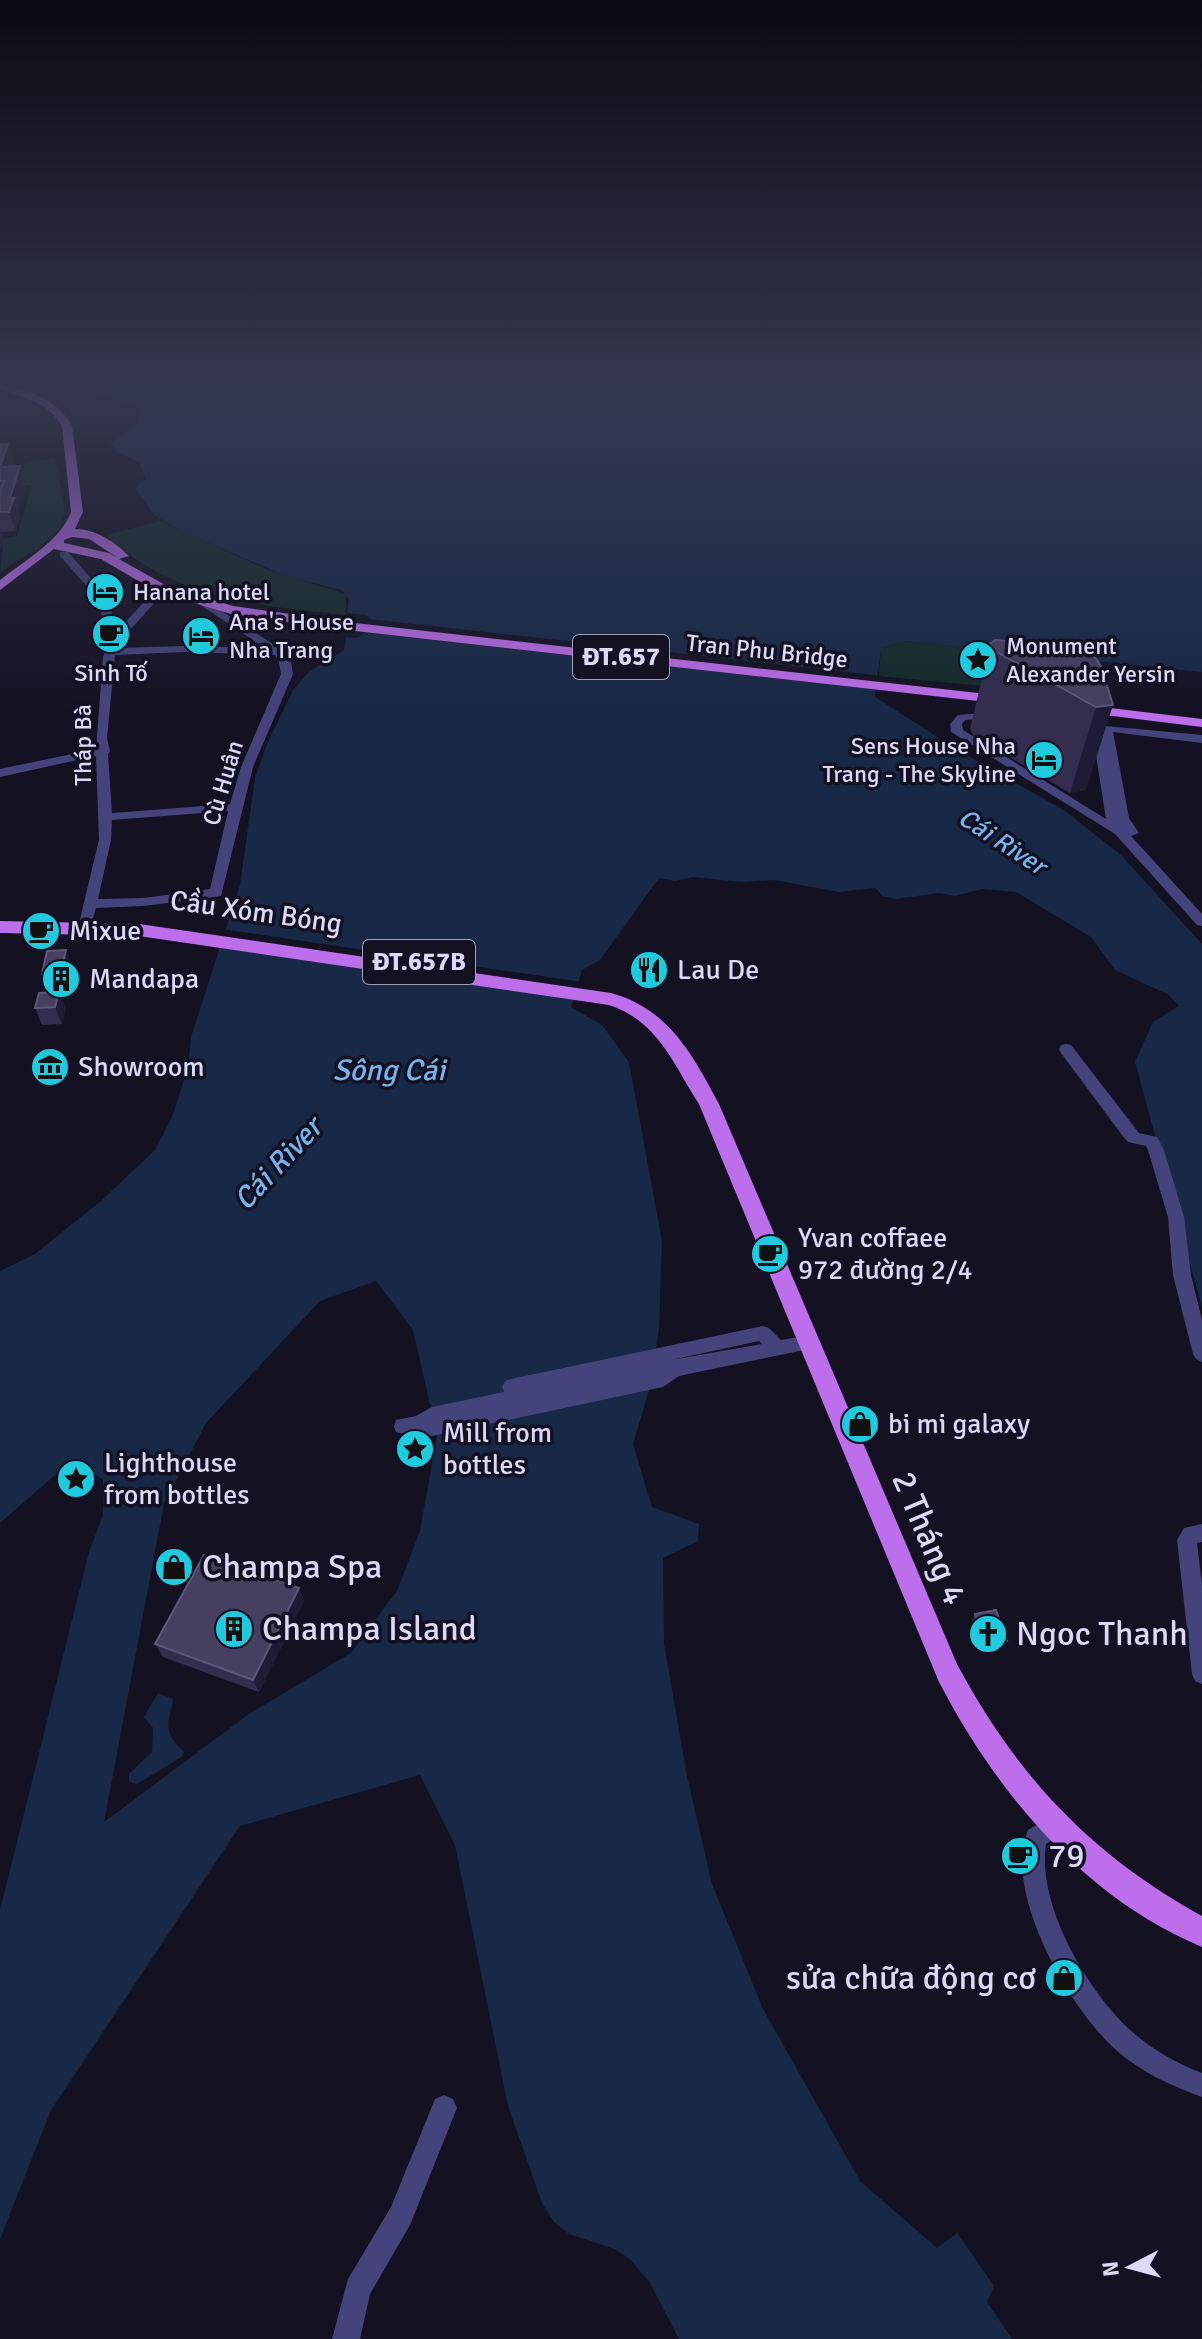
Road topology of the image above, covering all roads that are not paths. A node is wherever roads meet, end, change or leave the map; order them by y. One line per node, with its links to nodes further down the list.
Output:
1 (75, 493): 4 (main road)
2 (85, 493): 3 (main road)
3 (92, 524): 4 (main road); 5 (main road); 10 (main road, ĐT.657)
4 (59, 538): 5 (main road, ĐT.657); 6 (main road)
5 (72, 551): 6 (main road); 8 (main road, ĐT.657); 11 (street)
6 (11, 576): 7 (main road)
7 (0, 586)
8 (162, 589): 9 (main road, ĐT.657); 11 (street, Tháp Bà)
9 (233, 615): 10 (main road, ĐT.657); 13 (street)
10 (357, 624): 14 (main road, Tran Phu Bridge / ĐT.657)
11 (117, 637): 12 (street, Tháp Bà)
12 (110, 652): 13 (street); 23 (street, Tháp Bà)
13 (278, 652): 25 (street, Cù Huân)
14 (1015, 698)
15 (1074, 704): 16 (main road)
16 (1099, 707): 18 (main road); 19 (main road); 21 (street)
17 (1000, 716): 27 (street)
18 (1202, 717)
19 (1202, 723)
20 (1077, 724): 21 (street)
21 (1100, 727): 22 (street); 27 (street)
22 (1202, 739)
23 (104, 751): 24 (street); 26 (street, Tháp Bà)
24 (0, 773)
25 (235, 807): 26 (street); 29 (street, Cù Huân)
26 (106, 817): 29 (street, Tháp Bà)
27 (1124, 830): 28 (street); 31 (street)
28 (1202, 907)
29 (89, 912): 30 (main road, ĐT.657B); 32 (main road, ĐT.657B)
30 (0, 919)
31 (1202, 922)
32 (142, 926): 33 (main road, ĐT.657B); 34 (main road, Cầu Xóm Bóng / ĐT.657B)
33 (0, 927)
34 (676, 1034): 36 (main road, 2 Tháng 4 / ĐT.657B)
35 (1066, 1049): 38 (street)
36 (809, 1342): 37 (street); 41 (main road, 2 Tháng 4)
37 (777, 1348): 37 (street)
38 (1202, 1354)
39 (1202, 1533): 40 (street)
40 (1202, 1674)
41 (1053, 1826): 42 (main road, 2 Tháng 4); 43 (street)
42 (1202, 1932)
43 (1202, 2085)
44 (444, 2108): 45 (street)
45 (346, 2339)

